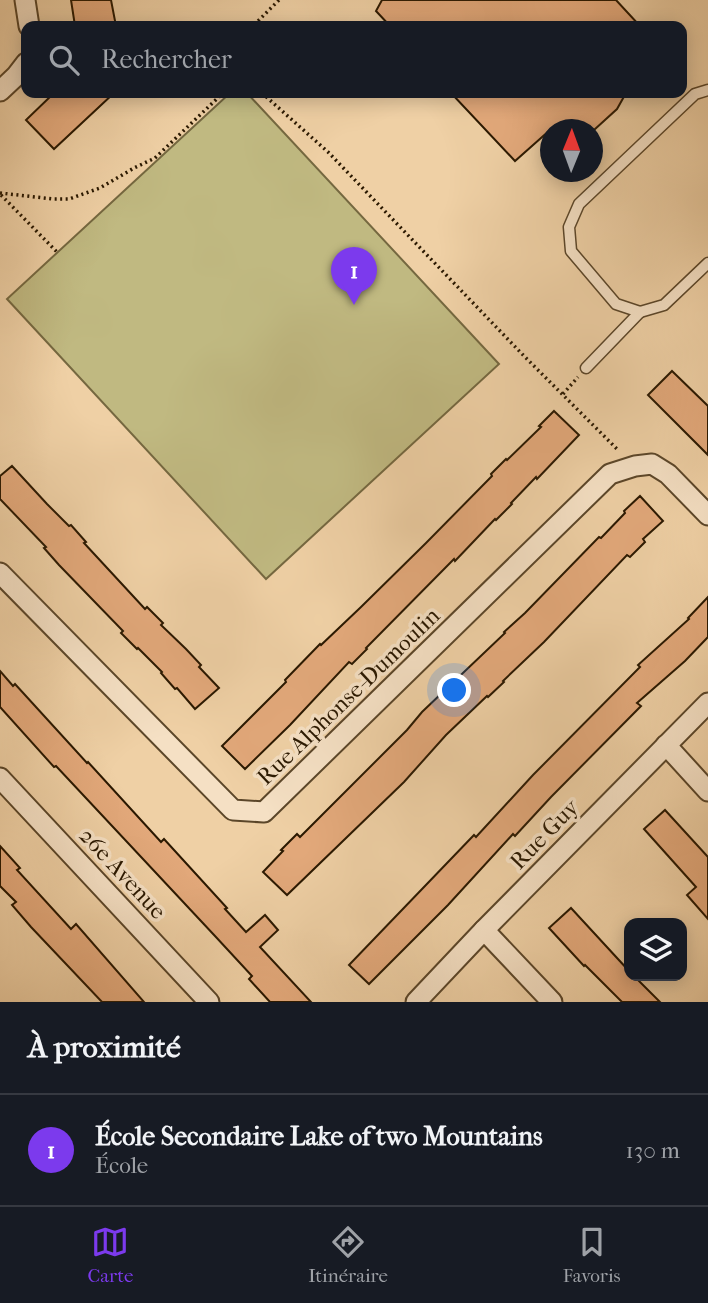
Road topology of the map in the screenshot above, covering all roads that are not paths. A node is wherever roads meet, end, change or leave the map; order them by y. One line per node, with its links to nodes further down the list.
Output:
1 (25, 0): 2 (street)
2 (28, 21)
3 (21, 70): 5 (street)
4 (708, 90): 7 (lane)
5 (0, 91)
6 (708, 263): 7 (lane)
7 (640, 312): 8 (lane)
8 (586, 368)
9 (708, 515): 10 (street, Rue Alphonse-Dumoulin)
10 (0, 573)
11 (708, 703): 12 (street, Rue Guy)
12 (666, 745): 14 (street); 15 (street, Rue Guy)
13 (0, 778): 16 (street, 26e Avenue)
14 (708, 791)
15 (484, 930): 17 (street, Rue Guy); 18 (street)
16 (209, 1002)
17 (416, 1002)
18 (552, 1002)

